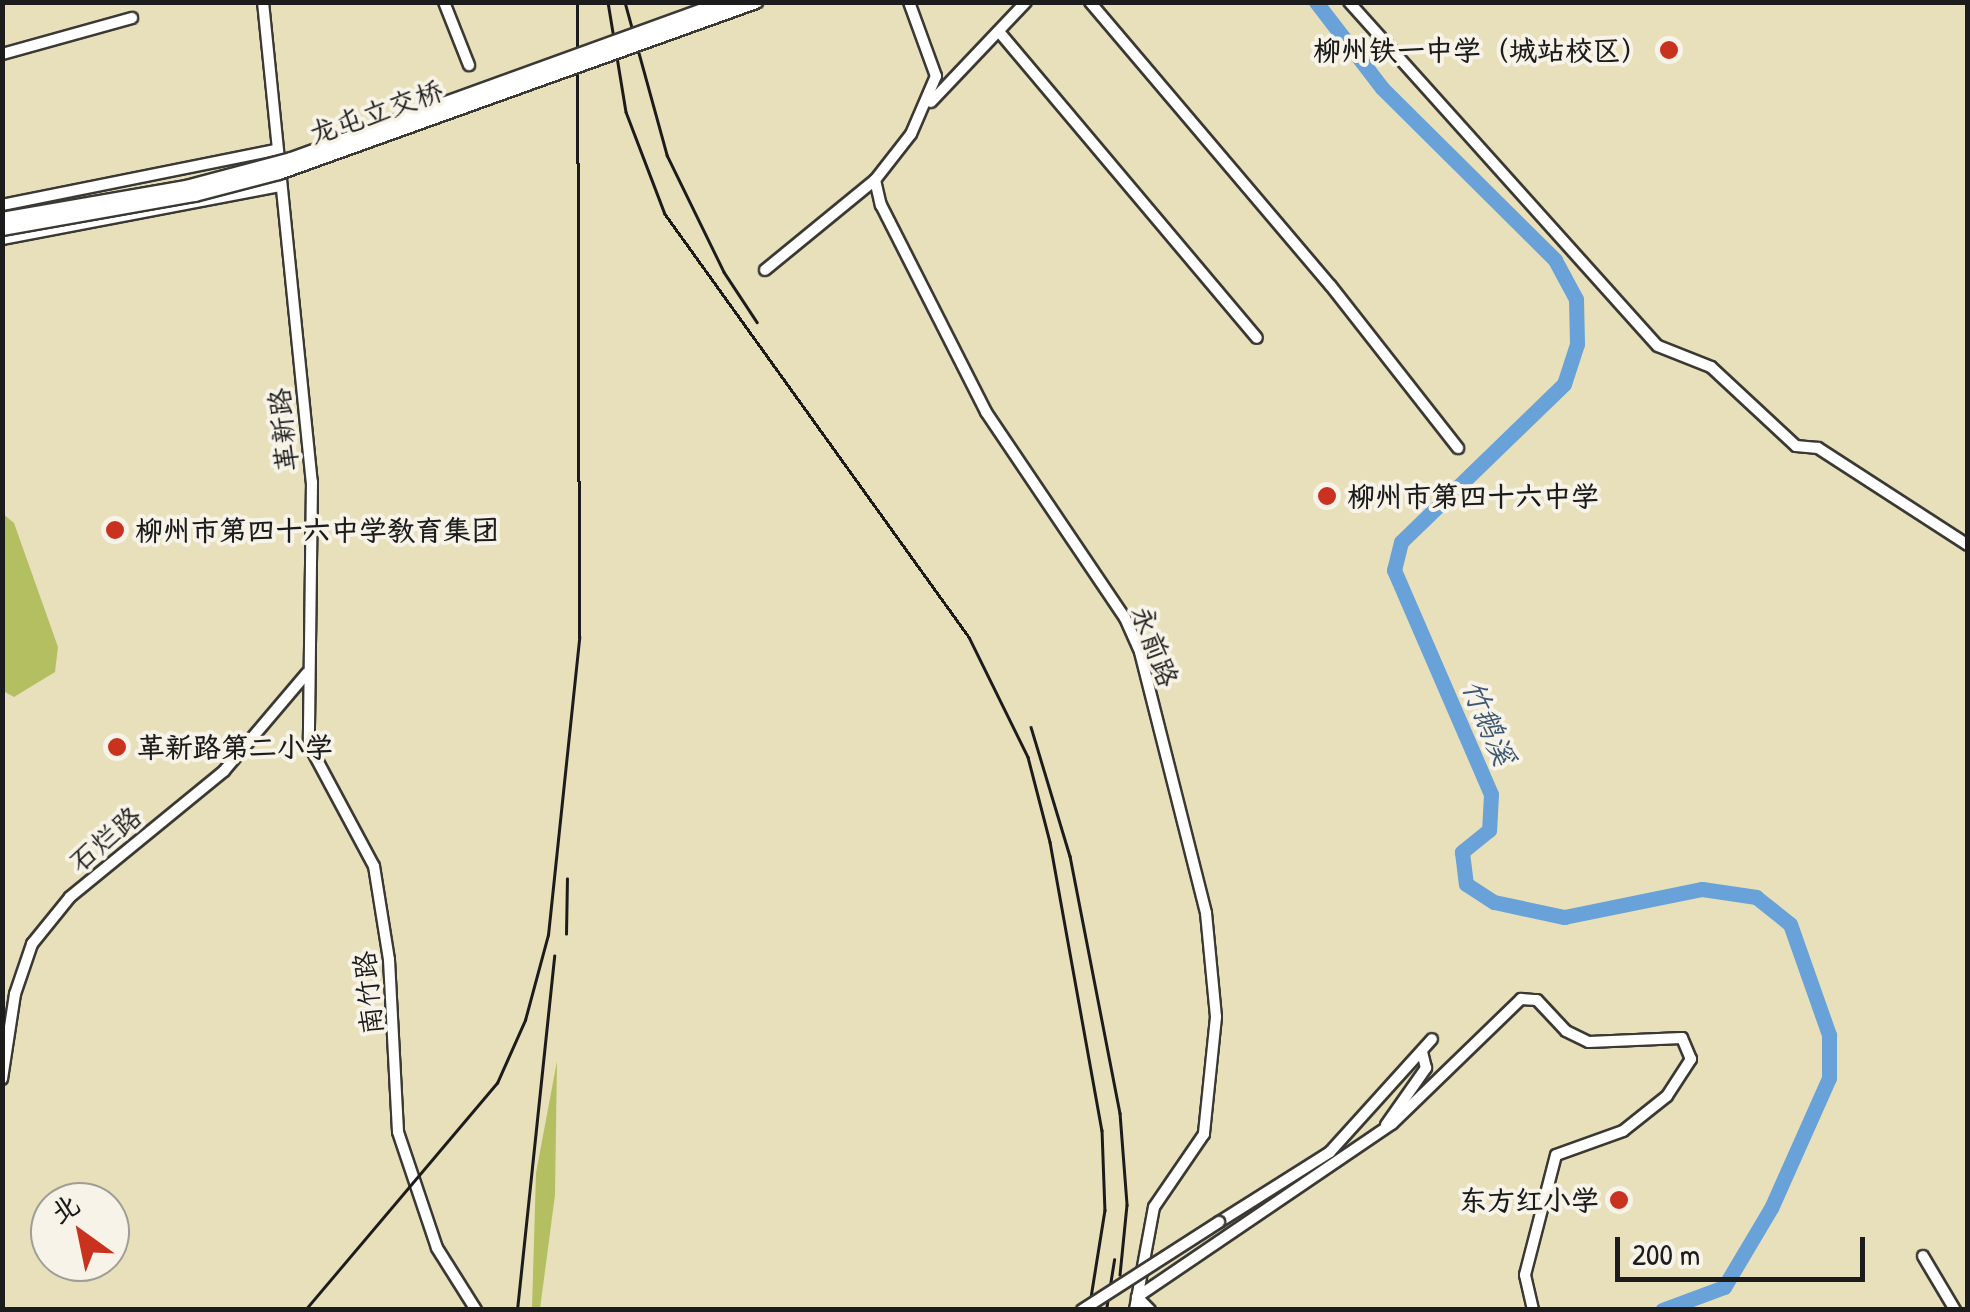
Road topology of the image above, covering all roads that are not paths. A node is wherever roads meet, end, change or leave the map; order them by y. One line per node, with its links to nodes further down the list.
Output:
1 (263, 2): 14 (street, 革新路)
2 (444, 2): 12 (street)
3 (724, 2): 18 (main road, 龙屯立交桥, bridge)
4 (756, 2): 19 (main road, 龙屯立交桥, bridge)
5 (910, 2): 13 (street)
6 (1026, 2): 10 (street)
7 (1090, 2): 23 (street)
8 (1349, 2): 24 (street)
9 (132, 18): 11 (street)
10 (1001, 34): 13 (street); 22 (street)
11 (2, 54)
12 (469, 65)
13 (930, 102): 15 (street)
14 (275, 150): 16 (street, 革新路); 17 (street)
15 (875, 180): 21 (street); 31 (street, 永前路)
16 (281, 186): 20 (street); 25 (street, 革新路)
17 (2, 206)
18 (2, 218)
19 (2, 229)
20 (2, 240)
21 (765, 270)
22 (1257, 338)
23 (1458, 448)
24 (1968, 546)
25 (308, 672): 28 (street, 石烂路); 32 (street, 南竹路)
26 (1432, 1040): 27 (street)
27 (1422, 1052): 29 (street); 33 (street, bridge)
28 (2, 1079)
29 (1380, 1134): 31 (street); 36 (street)
30 (1923, 1256): 37 (street)
31 (1136, 1297): 34 (street, 永前路); 35 (street)
32 (476, 1310)
33 (1082, 1310)
34 (1135, 1310)
35 (1150, 1310)
36 (1533, 1310)
37 (1955, 1310)

